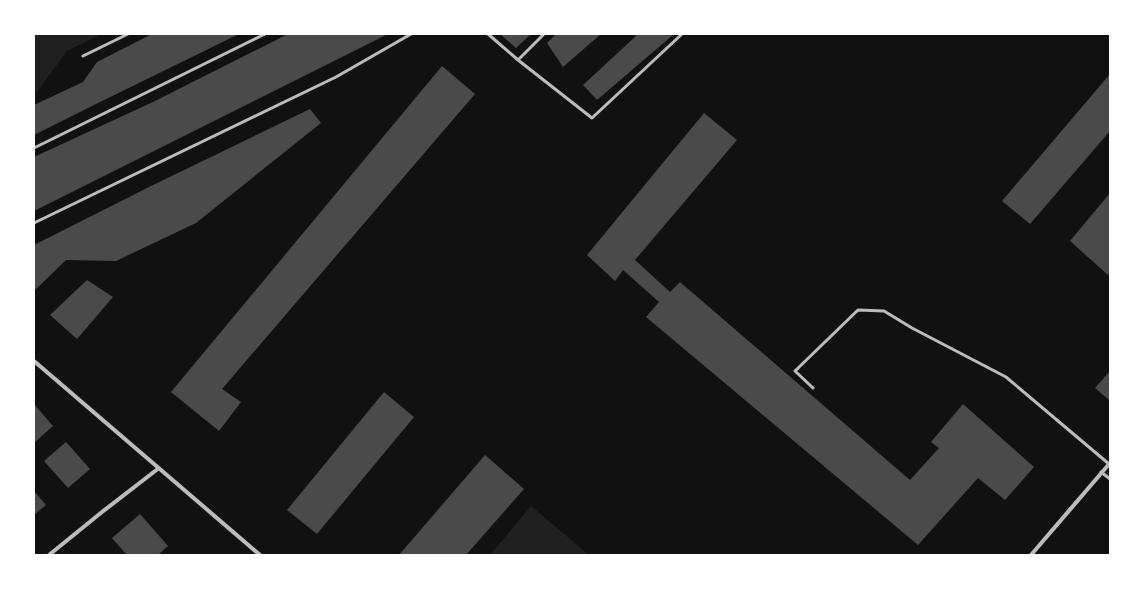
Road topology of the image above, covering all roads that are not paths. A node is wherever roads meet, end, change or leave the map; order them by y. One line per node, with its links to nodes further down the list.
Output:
1 (128, 34): 7 (lane)
2 (265, 34): 9 (lane)
3 (411, 34): 10 (lane)
4 (488, 34): 8 (lane)
5 (544, 34): 8 (lane)
6 (682, 34): 8 (lane)
7 (82, 56)
8 (518, 60)
9 (34, 148)
10 (34, 223)
11 (34, 361): 14 (street)
12 (813, 388): 13 (lane)
13 (1109, 463): 15 (street)
14 (159, 468): 17 (street); 18 (street)
15 (1102, 472): 16 (lane); 19 (street)
16 (1110, 479)
17 (49, 555)
18 (260, 555)
19 (1031, 555)

